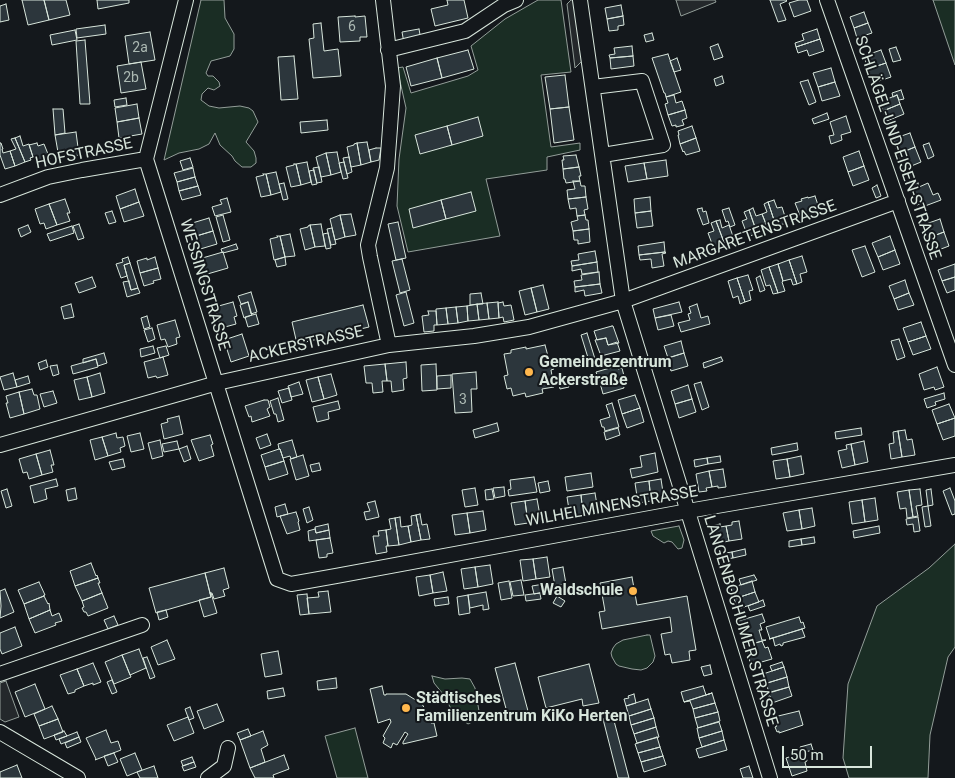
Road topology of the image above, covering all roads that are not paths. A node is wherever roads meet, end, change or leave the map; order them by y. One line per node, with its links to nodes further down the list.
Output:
1 (186, 0): 9 (street)
2 (383, 0): 6 (street)
3 (516, 0): 6 (street)
4 (580, 0): 7 (street, LANGENBOCHUMER STRASSE)
5 (827, 0): 11 (street, SCHLÄGEL-UND-EISEN-STRASSE)
6 (388, 50): 13 (street)
7 (593, 87): 8 (street, LANGENBOCHUMER STRASSE); 8 (street)
8 (603, 155): 12 (street, LANGENBOCHUMER STRASSE)
9 (146, 159): 10 (street, HOFSTRASSE); 15 (street, WESSINGSTRASSE)
10 (0, 194)
11 (898, 201): 12 (street, MARGARETENSTRASSE); 14 (street, SCHLÄGEL-UND-EISEN-STRASSE)
12 (623, 301): 13 (street, ACKERSTRASSE); 18 (street, LANGENBOCHUMER STRASSE)
13 (390, 345): 15 (street, ACKERSTRASSE)
14 (955, 364)
15 (217, 383): 16 (street, ACKERSTRASSE); 19 (street, WESSINGSTRASSE)
16 (0, 445)
17 (955, 465): 18 (street, WILHELMINENSTRASSE)
18 (688, 511): 19 (street, WILHELMINENSTRASSE); 26 (street, LANGENBOCHUMER STRASSE)
19 (277, 579)
20 (142, 625): 21 (street)
21 (0, 674)
22 (0, 732): 24 (street)
23 (228, 748): 25 (street)
24 (78, 778)
25 (208, 778)
26 (770, 778)

